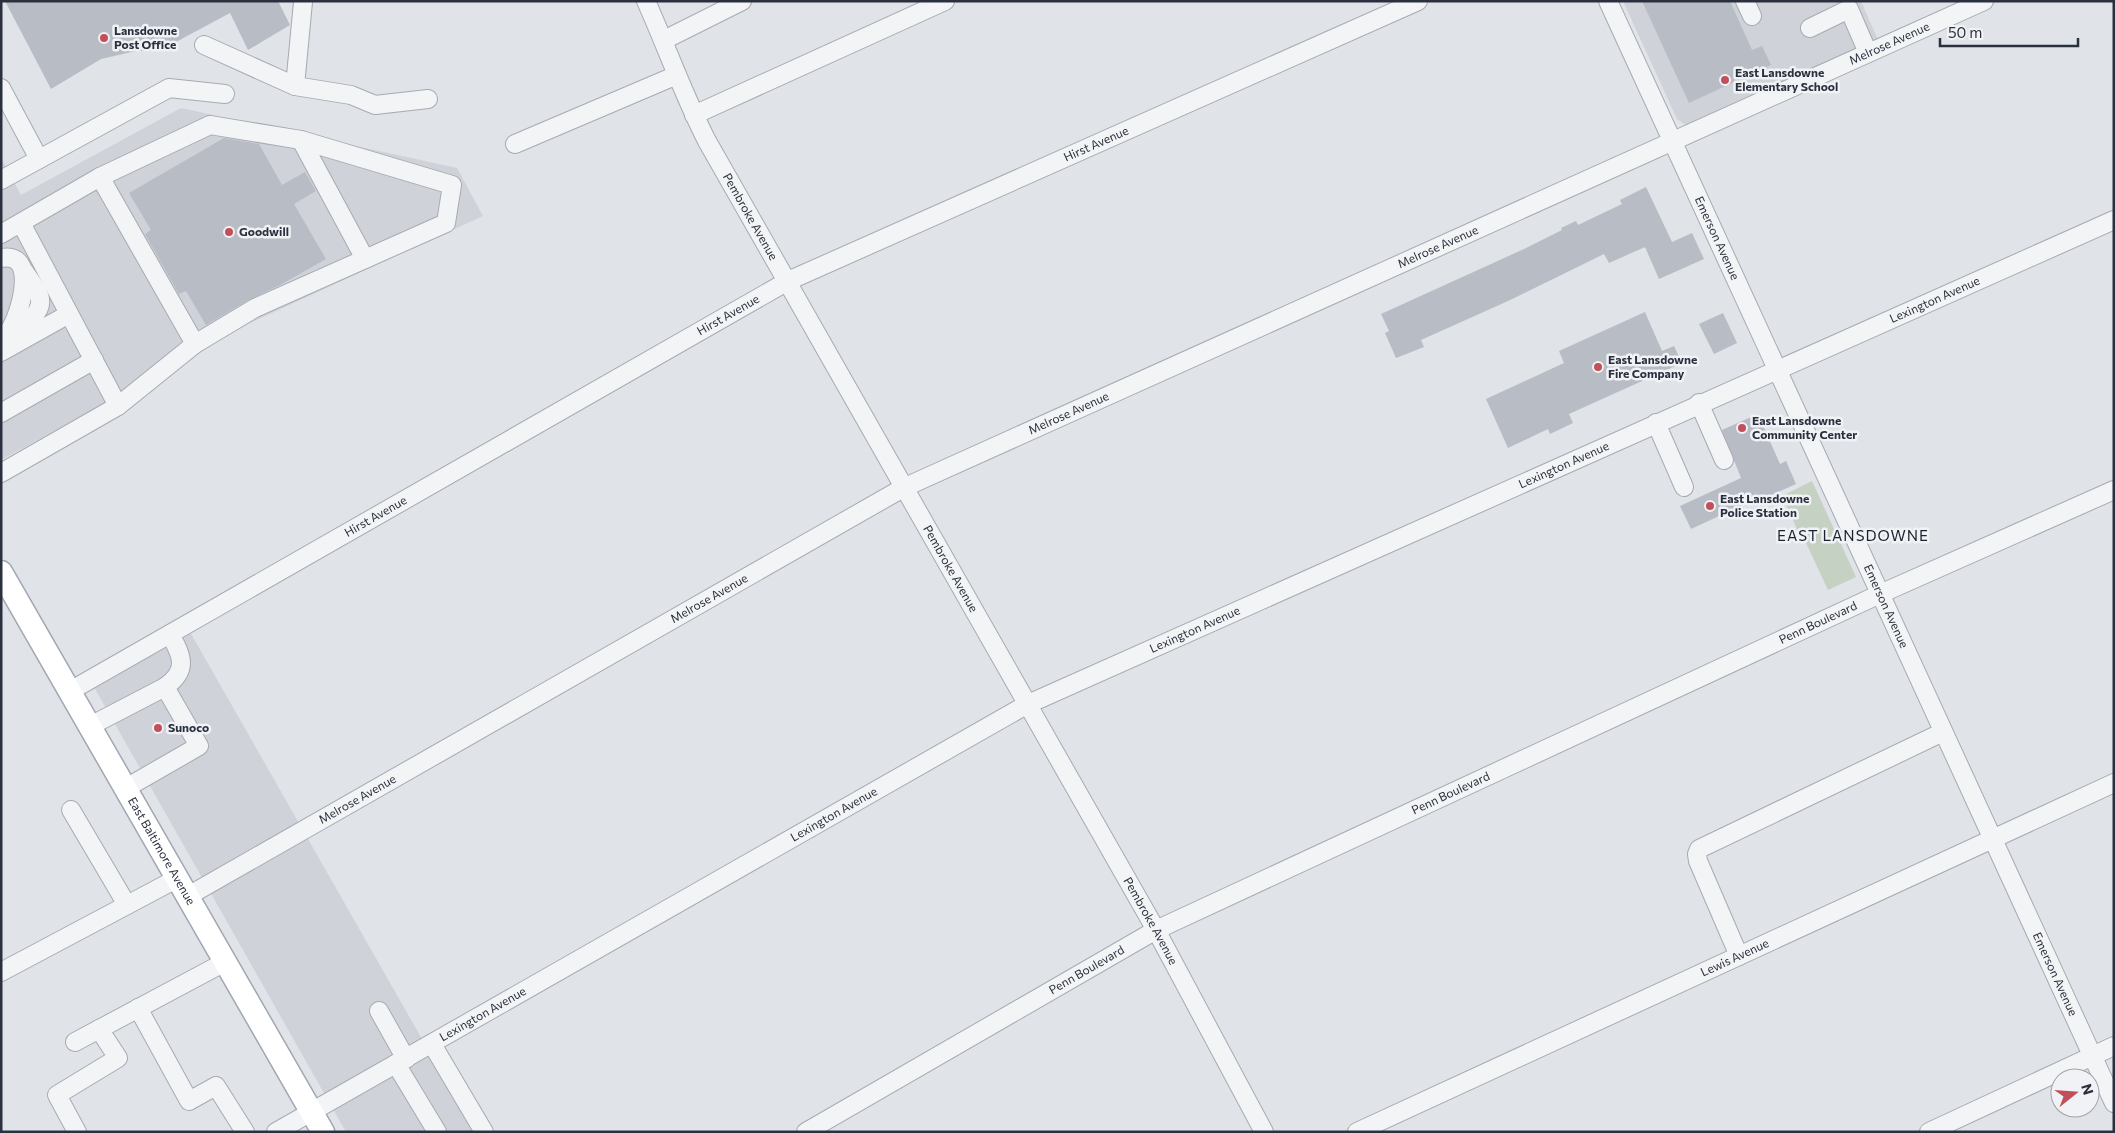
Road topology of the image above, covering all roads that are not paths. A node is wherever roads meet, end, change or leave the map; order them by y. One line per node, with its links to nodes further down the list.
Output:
1 (303, 1): 13 (street)
2 (646, 1): 9 (street, Pembroke Avenue)
3 (742, 1): 9 (street)
4 (945, 1): 17 (street)
5 (1418, 1): 29 (street, Hirst Avenue)
6 (1608, 1): 19 (street, Emerson Avenue)
7 (1984, 1): 11 (street, Melrose Avenue)
8 (1810, 28): 11 (street)
9 (664, 40): 12 (street, Pembroke Avenue)
10 (204, 45): 13 (street)
11 (1868, 53): 19 (street, Melrose Avenue)
12 (677, 75): 17 (street, Pembroke Avenue); 20 (street)
13 (295, 86): 16 (street)
14 (1, 88): 21 (street)
15 (226, 94): 21 (street)
16 (428, 99)
17 (694, 114): 29 (street, Pembroke Avenue)
18 (302, 140): 22 (street); 28 (street); 28 (street)
19 (1672, 141): 35 (street, Emerson Avenue); 43 (street, Melrose Avenue)
20 (515, 144)
21 (39, 159): 23 (street)
22 (100, 177): 25 (street); 32 (street)
23 (1, 180)
24 (2114, 220): 35 (street, Lexington Avenue)
25 (20, 223): 26 (street); 30 (street)
26 (1, 234)
27 (1, 258): 31 (street)
28 (365, 259): 32 (street)
29 (788, 282): 43 (street, Pembroke Avenue); 47 (street, Hirst Avenue)
30 (69, 314): 33 (street); 34 (street)
31 (2, 337)
32 (195, 344): 37 (street)
33 (1, 352)
34 (94, 360): 37 (street); 38 (street)
35 (1777, 369): 36 (street, Lexington Avenue); 46 (street, Emerson Avenue)
36 (1699, 403): 39 (street, Lexington Avenue); 40 (street)
37 (118, 406): 41 (street)
38 (1, 413)
39 (1656, 423): 42 (street); 50 (street, Lexington Avenue)
40 (1724, 460)
41 (1, 473)
42 (1684, 487)
43 (903, 488): 50 (street, Pembroke Avenue); 57 (street, Melrose Avenue)
44 (2114, 490): 46 (street, Penn Boulevard)
45 (1, 572): 49 (main road, East Baltimore Avenue)
46 (1880, 594): 52 (street, Emerson Avenue); 59 (street, Penn Boulevard)
47 (170, 634): 48 (street); 49 (street, Hirst Avenue)
48 (165, 687): 51 (street); 54 (street)
49 (70, 691): 51 (main road, East Baltimore Avenue)
50 (1026, 705): 59 (street, Pembroke Avenue); 67 (street, Lexington Avenue)
51 (90, 726): 54 (main road, East Baltimore Avenue)
52 (1943, 732): 56 (street, Emerson Avenue); 60 (street)
53 (2114, 784): 56 (street, Lewis Avenue)
54 (126, 788): 57 (main road, East Baltimore Avenue)
55 (71, 810): 58 (street)
56 (1993, 839): 60 (street, Lewis Avenue); 69 (street, Emerson Avenue)
57 (183, 887): 58 (street, Melrose Avenue); 61 (main road, East Baltimore Avenue)
58 (127, 905): 62 (street, Melrose Avenue)
59 (1156, 930): 79 (street, Penn Boulevard); 80 (street, Pembroke Avenue)
60 (1739, 956): 81 (street, Lewis Avenue)
61 (225, 962): 63 (street); 72 (main road, East Baltimore Avenue)
62 (1, 972)
63 (138, 1008): 65 (street); 74 (street)
64 (379, 1011): 70 (street)
65 (99, 1029): 66 (street); 73 (street)
66 (75, 1042)
67 (432, 1044): 70 (street, Lexington Avenue); 78 (street)
68 (2114, 1046): 69 (street)
69 (2092, 1056): 71 (street, Emerson Avenue); 82 (street)
70 (401, 1061): 72 (street, Lexington Avenue); 77 (street)
71 (2114, 1104)
72 (312, 1112): 75 (street, Lexington Avenue); 76 (main road, East Baltimore Avenue)
73 (77, 1132)
74 (245, 1132)
75 (276, 1132)
76 (323, 1132)
77 (437, 1132)
78 (484, 1132)
79 (806, 1132)
80 (1264, 1132)
81 (1357, 1132)
82 (1929, 1132)

